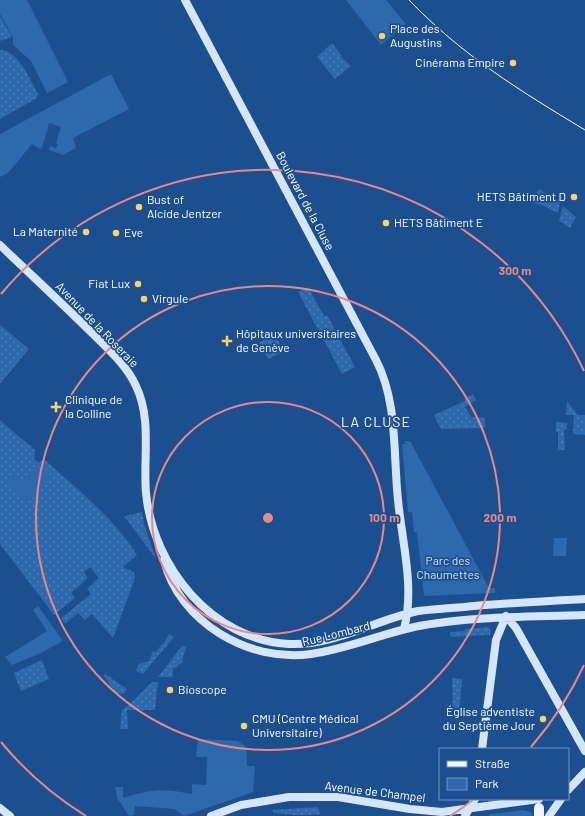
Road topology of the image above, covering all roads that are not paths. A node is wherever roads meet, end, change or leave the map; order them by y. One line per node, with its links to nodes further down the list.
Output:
1 (185, 0): 8 (main road, Boulevard de la Cluse)
2 (0, 245): 3 (main road, Avenue de la Roseraie)
3 (163, 555): 4 (main road, Avenue de la Roseraie); 5 (main road, Avenue de la Roseraie)
4 (172, 583): 5 (main road); 11 (main road, Rue Lombard)
5 (184, 586): 8 (main road, Rue Lombard)
6 (585, 599): 7 (main road, Rue Lombard)
7 (504, 603): 8 (main road, Rue Lombard); 10 (main road)
8 (408, 614): 11 (main road, Boulevard de la Cluse)
9 (585, 615): 10 (main road, Rue Lombard)
10 (506, 616): 11 (main road, Rue Lombard); 12 (main road); 13 (main road)
11 (404, 629)
12 (482, 748)
13 (585, 751)
14 (585, 772): 15 (main road)
15 (571, 785)
16 (475, 800): 19 (main road)
17 (560, 800): 25 (main road)
18 (0, 808): 22 (main road)
19 (471, 808): 20 (main road, Avenue de Champel); 21 (main road, Avenue de Champel); 24 (main road)
20 (539, 808)
21 (442, 814): 23 (main road, Avenue de Champel)
22 (10, 816)
23 (211, 816)
24 (465, 816)
25 (549, 816)

